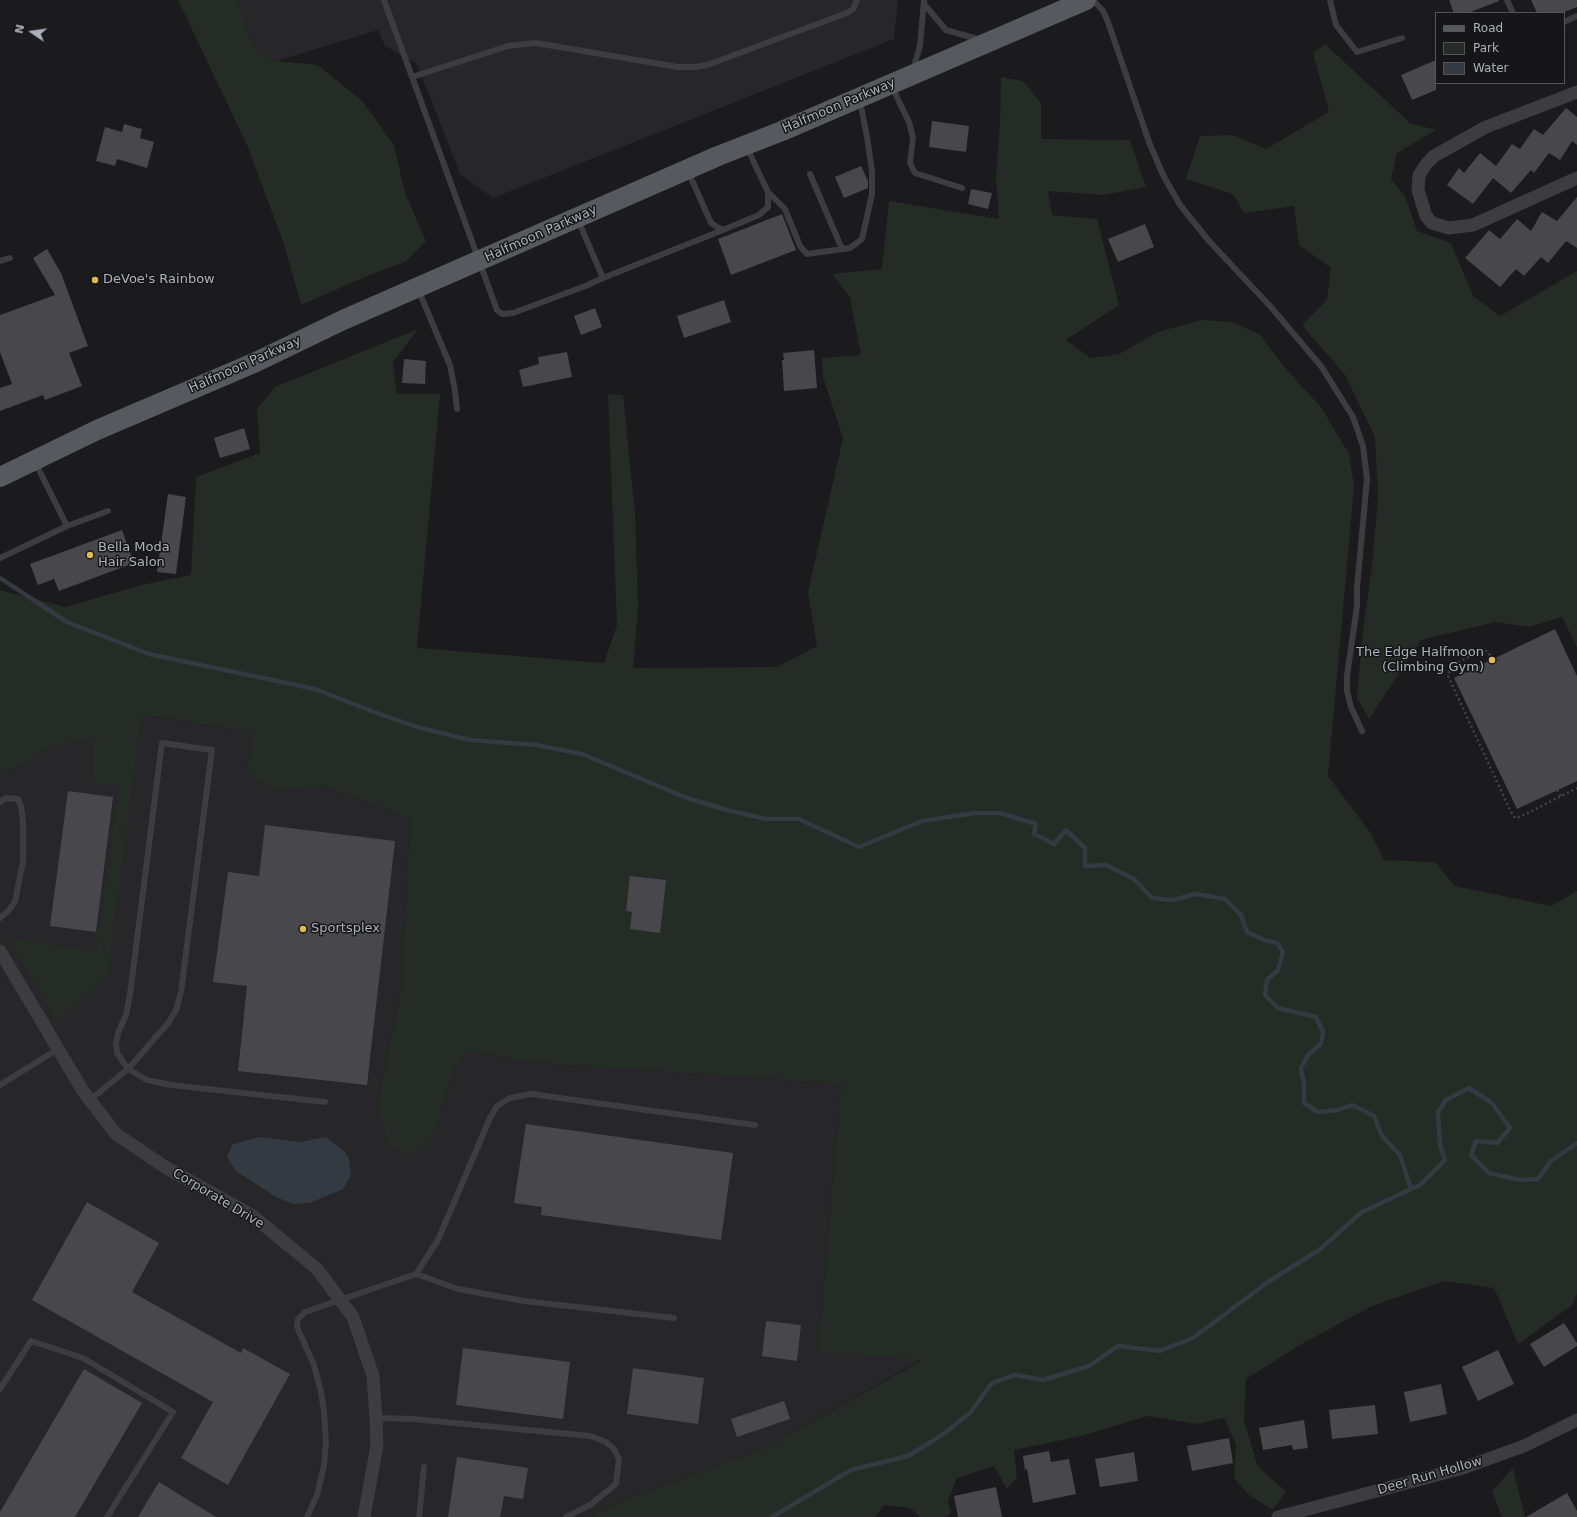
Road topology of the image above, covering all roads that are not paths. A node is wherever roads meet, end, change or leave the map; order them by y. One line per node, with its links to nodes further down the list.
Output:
1 (384, 0): 14 (lane)
2 (857, 0): 14 (lane)
3 (1086, 0): 12 (main road, Halfmoon Parkway)
4 (1093, 0): 38 (lane)
5 (1330, 0): 11 (lane)
6 (1507, 0): 8 (lane)
7 (924, 2): 12 (lane); 13 (lane)
8 (1513, 12)
9 (1577, 16): 10 (lane)
10 (1565, 22)
11 (1402, 38)
12 (988, 42): 13 (main road, Halfmoon Parkway)
13 (912, 75): 15 (main road, Halfmoon Parkway)
14 (412, 77): 29 (lane)
15 (890, 84): 17 (main road, Halfmoon Parkway); 22 (lane)
16 (1577, 92): 21 (street)
17 (859, 97): 18 (main road, Halfmoon Parkway); 26 (lane)
18 (745, 145): 19 (main road, Halfmoon Parkway); 23 (lane)
19 (687, 170): 24 (main road, Halfmoon Parkway); 25 (lane)
20 (810, 174): 26 (lane)
21 (1577, 178)
22 (962, 188)
23 (768, 192): 25 (lane); 26 (lane)
24 (577, 218): 29 (main road, Halfmoon Parkway); 30 (lane)
25 (723, 230): 30 (lane)
26 (842, 249)
27 (10, 258): 28 (lane)
28 (0, 261)
29 (479, 261): 30 (lane); 31 (main road, Halfmoon Parkway)
30 (603, 278)
31 (417, 288): 32 (lane); 33 (main road, Halfmoon Parkway)
32 (457, 408)
33 (34, 461): 34 (main road, Halfmoon Parkway); 36 (lane)
34 (0, 477)
35 (108, 511): 36 (lane)
36 (67, 526): 37 (lane)
37 (0, 558)
38 (1362, 731)
39 (0, 802): 40 (lane)
40 (0, 918)
41 (0, 951): 42 (street, Corporate Drive)
42 (58, 1049): 44 (lane); 45 (street, Corporate Drive)
43 (128, 1069): 43 (lane); 45 (lane); 46 (lane)
44 (0, 1085)
45 (90, 1100): 49 (street, Corporate Drive)
46 (325, 1102)
47 (755, 1125): 48 (lane)
48 (416, 1274): 49 (lane); 50 (lane)
49 (340, 1300): 52 (street, Corporate Drive); 56 (lane)
50 (674, 1318)
51 (0, 1389): 55 (lane)
52 (376, 1418): 57 (street, Corporate Drive); 59 (lane)
53 (1577, 1420): 60 (street, Deer Run Hollow)
54 (424, 1467): 58 (lane)
55 (107, 1517)
56 (307, 1517)
57 (364, 1517)
58 (419, 1517)
59 (566, 1517)
60 (1278, 1517)

